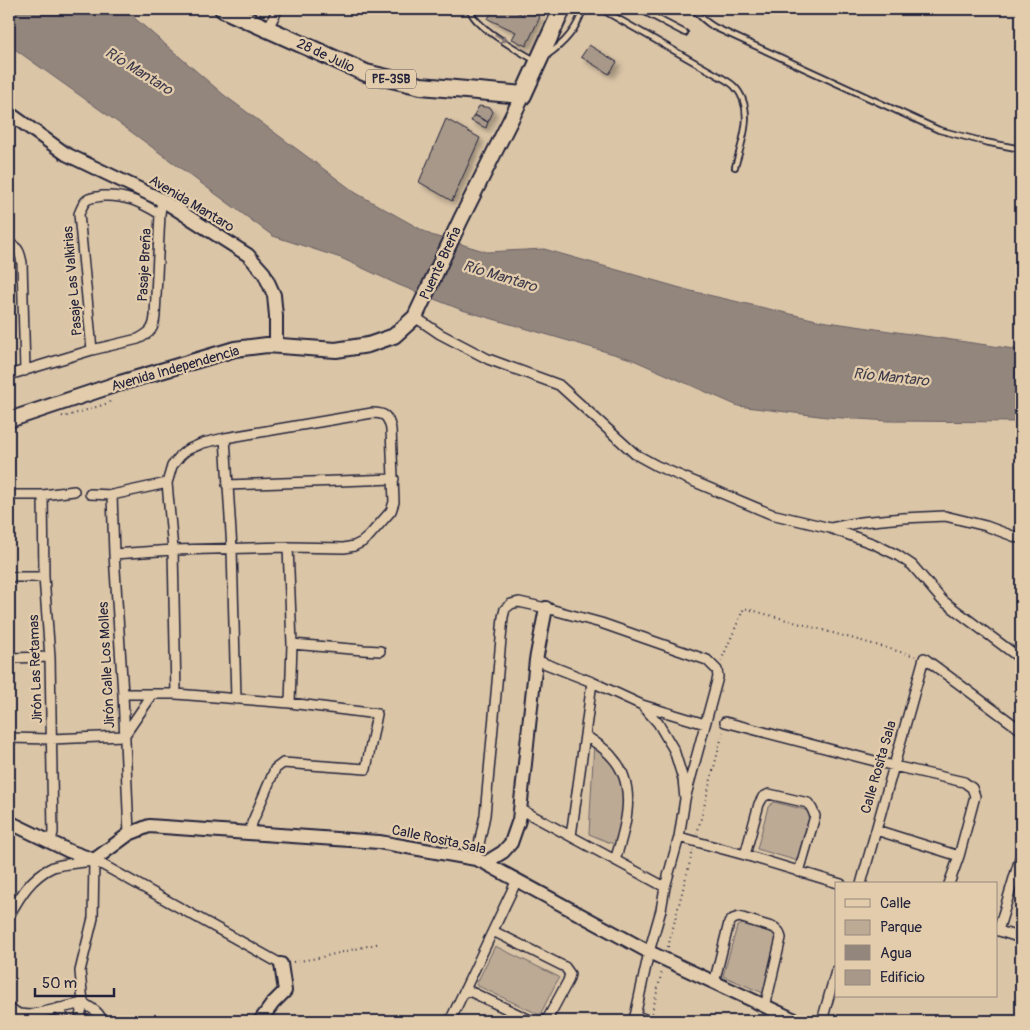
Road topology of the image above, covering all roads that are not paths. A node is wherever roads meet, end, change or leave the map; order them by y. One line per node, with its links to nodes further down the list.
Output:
1 (223, 9): 9 (highway, 28 de Julio / PE-3SB)
2 (278, 9): 9 (street)
3 (470, 9): 11 (lane, one-way to 11)
4 (583, 9): 11 (lane)
5 (601, 9): 15 (lane)
6 (639, 9): 10 (lane)
7 (694, 9): 14 (lane)
8 (555, 11): 11 (highway)
9 (268, 28): 12 (highway, 28 de Julio / PE-3SB)
10 (685, 34)
11 (538, 62): 12 (highway)
12 (523, 96): 19 (main road, Puente Breña)
13 (9, 113): 16 (street, Avenida Mantaro)
14 (1021, 149)
15 (735, 167)
16 (162, 200): 17 (street, Pasaje Breña); 20 (street, Avenida Mantaro)
17 (160, 214): 21 (street, Pasaje Breña); 21 (street, Pasaje Las Valkirias)
18 (9, 244): 22 (street)
19 (418, 312): 20 (main road, Avenida Independencia); 34 (street)
20 (276, 346): 24 (main road, Avenida Independencia)
21 (92, 350): 22 (street)
22 (25, 370): 23 (street)
23 (9, 375)
24 (9, 420)
25 (225, 438): 26 (street); 27 (street); 28 (street)
26 (394, 479): 28 (street); 36 (street)
27 (167, 483): 33 (street); 38 (street)
28 (227, 485): 37 (street)
29 (74, 491): 32 (street)
30 (90, 494): 33 (street)
31 (9, 495): 32 (street)
32 (43, 495): 41 (street, Jirón Las Retamas)
33 (112, 495): 39 (street, Jirón Calle Los Molles)
34 (830, 528): 35 (street); 47 (street)
35 (1021, 539)
36 (288, 547): 37 (street); 43 (street)
37 (232, 549): 38 (street); 53 (street)
38 (173, 550): 39 (street); 51 (street)
39 (114, 554): 50 (street, Jirón Calle Los Molles)
40 (9, 577): 41 (street)
41 (44, 577): 45 (street, Jirón Las Retamas)
42 (546, 608): 48 (street); 57 (street); 78 (street)
43 (292, 644): 44 (street); 54 (street)
44 (380, 651)
45 (50, 657): 46 (street); 62 (street, Jirón Las Retamas)
46 (9, 658)
47 (1021, 659)
48 (536, 660): 49 (street); 65 (street)
49 (592, 682): 55 (street); 59 (street)
50 (123, 694): 52 (street); 60 (street, Jirón Calle Los Molles)
51 (176, 694): 52 (street); 53 (street)
52 (152, 695): 60 (street)
53 (236, 699): 54 (street)
54 (290, 703): 68 (street)
55 (642, 705): 57 (street); 64 (street)
56 (725, 722): 63 (street)
57 (706, 724): 64 (street)
58 (1021, 730): 63 (street, Calle Rosita Sala)
59 (586, 734): 70 (street); 77 (street)
60 (124, 736): 62 (street); 69 (street, Jirón Calle Los Molles)
61 (9, 738): 62 (street)
62 (51, 738): 72 (street, Jirón Las Retamas)
63 (894, 766): 67 (street, Calle Rosita Sala); 75 (street)
64 (685, 800): 71 (street)
65 (520, 809): 70 (street); 78 (street)
66 (11, 825): 72 (street)
67 (876, 830): 75 (street); 82 (street, Calle Rosita Sala)
68 (250, 833): 69 (street, Calle Rosita Sala); 78 (street, Calle Rosita Sala)
69 (129, 834): 76 (street, Calle Rosita Sala)
70 (571, 836): 77 (street)
71 (679, 837): 73 (street); 84 (street)
72 (51, 842): 76 (street)
73 (745, 855): 79 (street); 79 (street)
74 (1021, 855): 86 (street)
75 (959, 856): 83 (street)
76 (94, 860): 85 (street); 91 (street); 95 (street)
77 (615, 860): 84 (street)
78 (481, 861): 80 (street, Calle Rosita Sala)
79 (799, 872): 81 (street)
80 (517, 880): 87 (street); 90 (street, Calle Rosita Sala)
81 (835, 882)
82 (862, 882)
83 (950, 882)
84 (665, 887): 90 (street)
85 (9, 916)
86 (998, 928)
87 (493, 931): 94 (street); 107 (street)
88 (998, 931): 89 (street)
89 (1021, 938)
90 (649, 952): 93 (street, Calle Rosita Sala); 100 (street)
91 (281, 964): 104 (street)
92 (835, 975): 109 (street)
93 (714, 983): 96 (street, Calle Rosita Sala); 96 (street)
94 (465, 988): 105 (street); 106 (street)
95 (82, 1003): 98 (street); 102 (street); 103 (street)
96 (765, 1007): 108 (street, Calle Rosita Sala)
97 (9, 1008): 98 (street)
98 (59, 1008): 101 (street)
99 (651, 1017): 100 (street)
100 (634, 1018)
101 (65, 1021)
102 (79, 1021)
103 (102, 1021)
104 (260, 1021)
105 (450, 1021)
106 (532, 1021)
107 (543, 1021)
108 (796, 1021)
109 (822, 1021)

